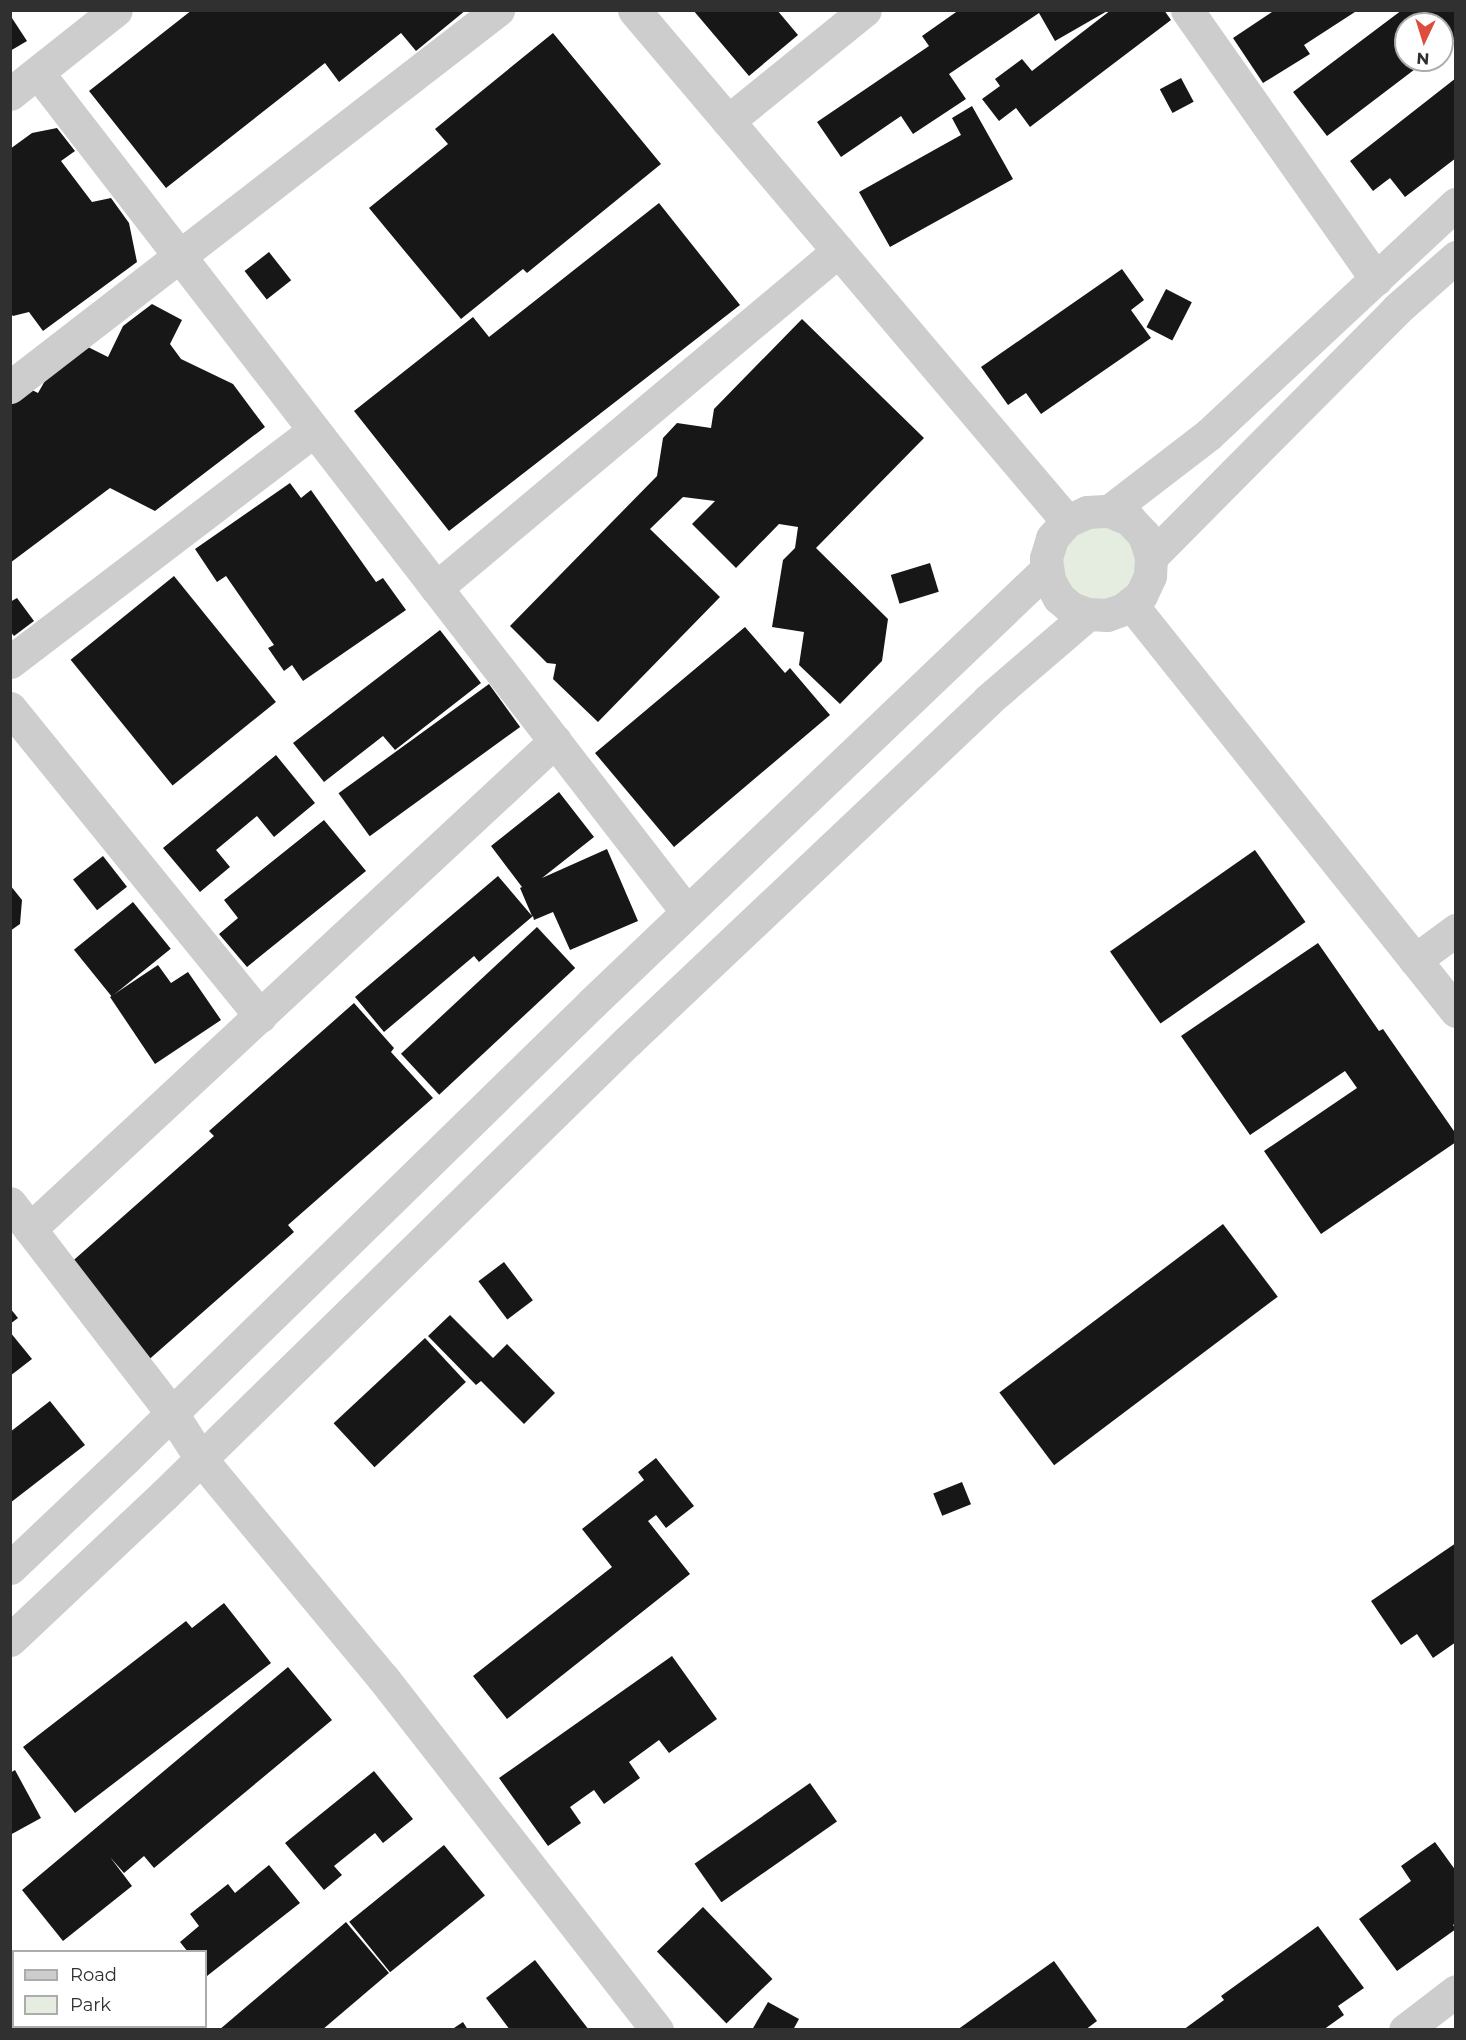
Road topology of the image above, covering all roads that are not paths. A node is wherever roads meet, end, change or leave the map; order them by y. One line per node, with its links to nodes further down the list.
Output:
1 (498, 10): 11 (street)
2 (634, 10): 8 (street)
3 (865, 10): 8 (street)
4 (1186, 10): 13 (street)
5 (94, 17): 6 (street)
6 (38, 73): 7 (street); 11 (street)
7 (10, 94)
8 (728, 121): 10 (street)
9 (1455, 204): 13 (street)
10 (838, 251): 17 (street); 20 (street)
11 (180, 257): 14 (street); 15 (street)
12 (1454, 263): 18 (street)
13 (1376, 279): 16 (street)
14 (10, 387)
15 (314, 430): 20 (street); 23 (street)
16 (1109, 511): 17 (street); 18 (street)
17 (1067, 521): 19 (street)
18 (1151, 557): 21 (street)
19 (1047, 569): 22 (street); 26 (street)
20 (436, 588): 25 (street)
21 (1131, 604): 22 (street); 28 (street)
22 (1088, 614): 34 (street)
23 (10, 662)
24 (10, 708): 30 (street)
25 (555, 741): 26 (street); 30 (street)
26 (687, 912): 33 (street)
27 (1455, 930): 28 (street)
28 (1415, 960): 29 (street)
29 (1455, 1011)
30 (260, 1016): 32 (street)
31 (10, 1203): 32 (street)
32 (30, 1229): 33 (street)
33 (171, 1412): 34 (street); 35 (street)
34 (201, 1459): 36 (street); 38 (street)
35 (10, 1568)
36 (10, 1640)
37 (1455, 1991): 39 (street)
38 (657, 2030)
39 (1405, 2030)

